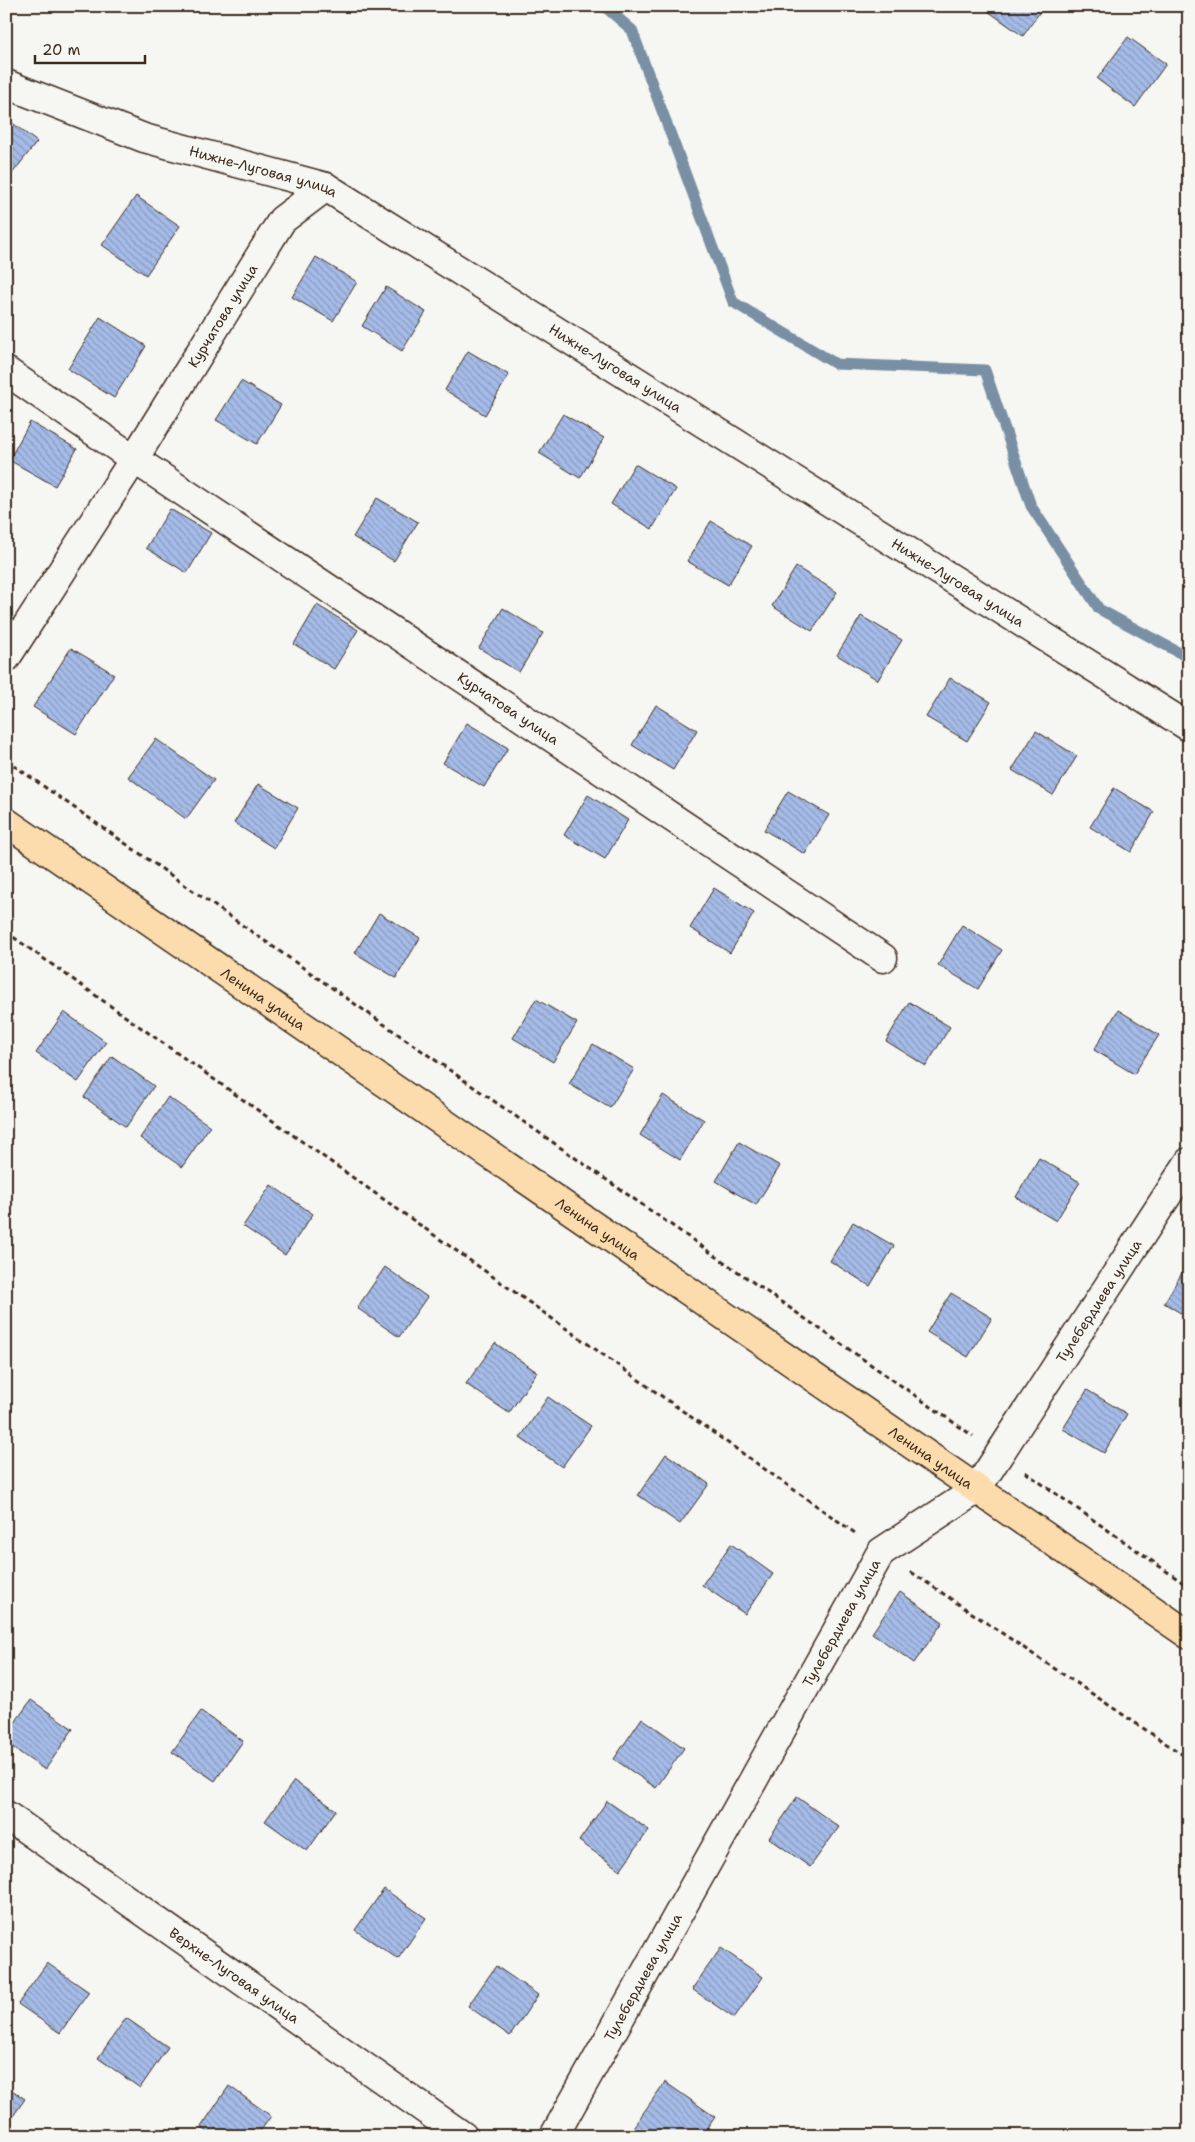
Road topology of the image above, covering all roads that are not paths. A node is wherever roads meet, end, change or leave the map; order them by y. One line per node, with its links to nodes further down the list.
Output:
1 (6, 84): 2 (street, Нижне-Луговая улица)
2 (326, 187): 4 (street, Курчатова улица); 6 (street, Нижне-Луговая улица)
3 (6, 371): 4 (street, Курчатова улица)
4 (134, 459): 5 (street, Курчатова улица); 8 (street, Курчатова улица)
5 (6, 658)
6 (1189, 727)
7 (6, 822): 10 (main road, Ленина улица)
8 (883, 958)
9 (1189, 1162): 10 (street, Тулебердиева улица)
10 (976, 1490): 11 (main road, Ленина улица); 14 (street, Тулебердиева улица)
11 (1189, 1635)
12 (6, 1815): 13 (street, Верхне-Луговая улица)
13 (463, 2136)
14 (554, 2136)

